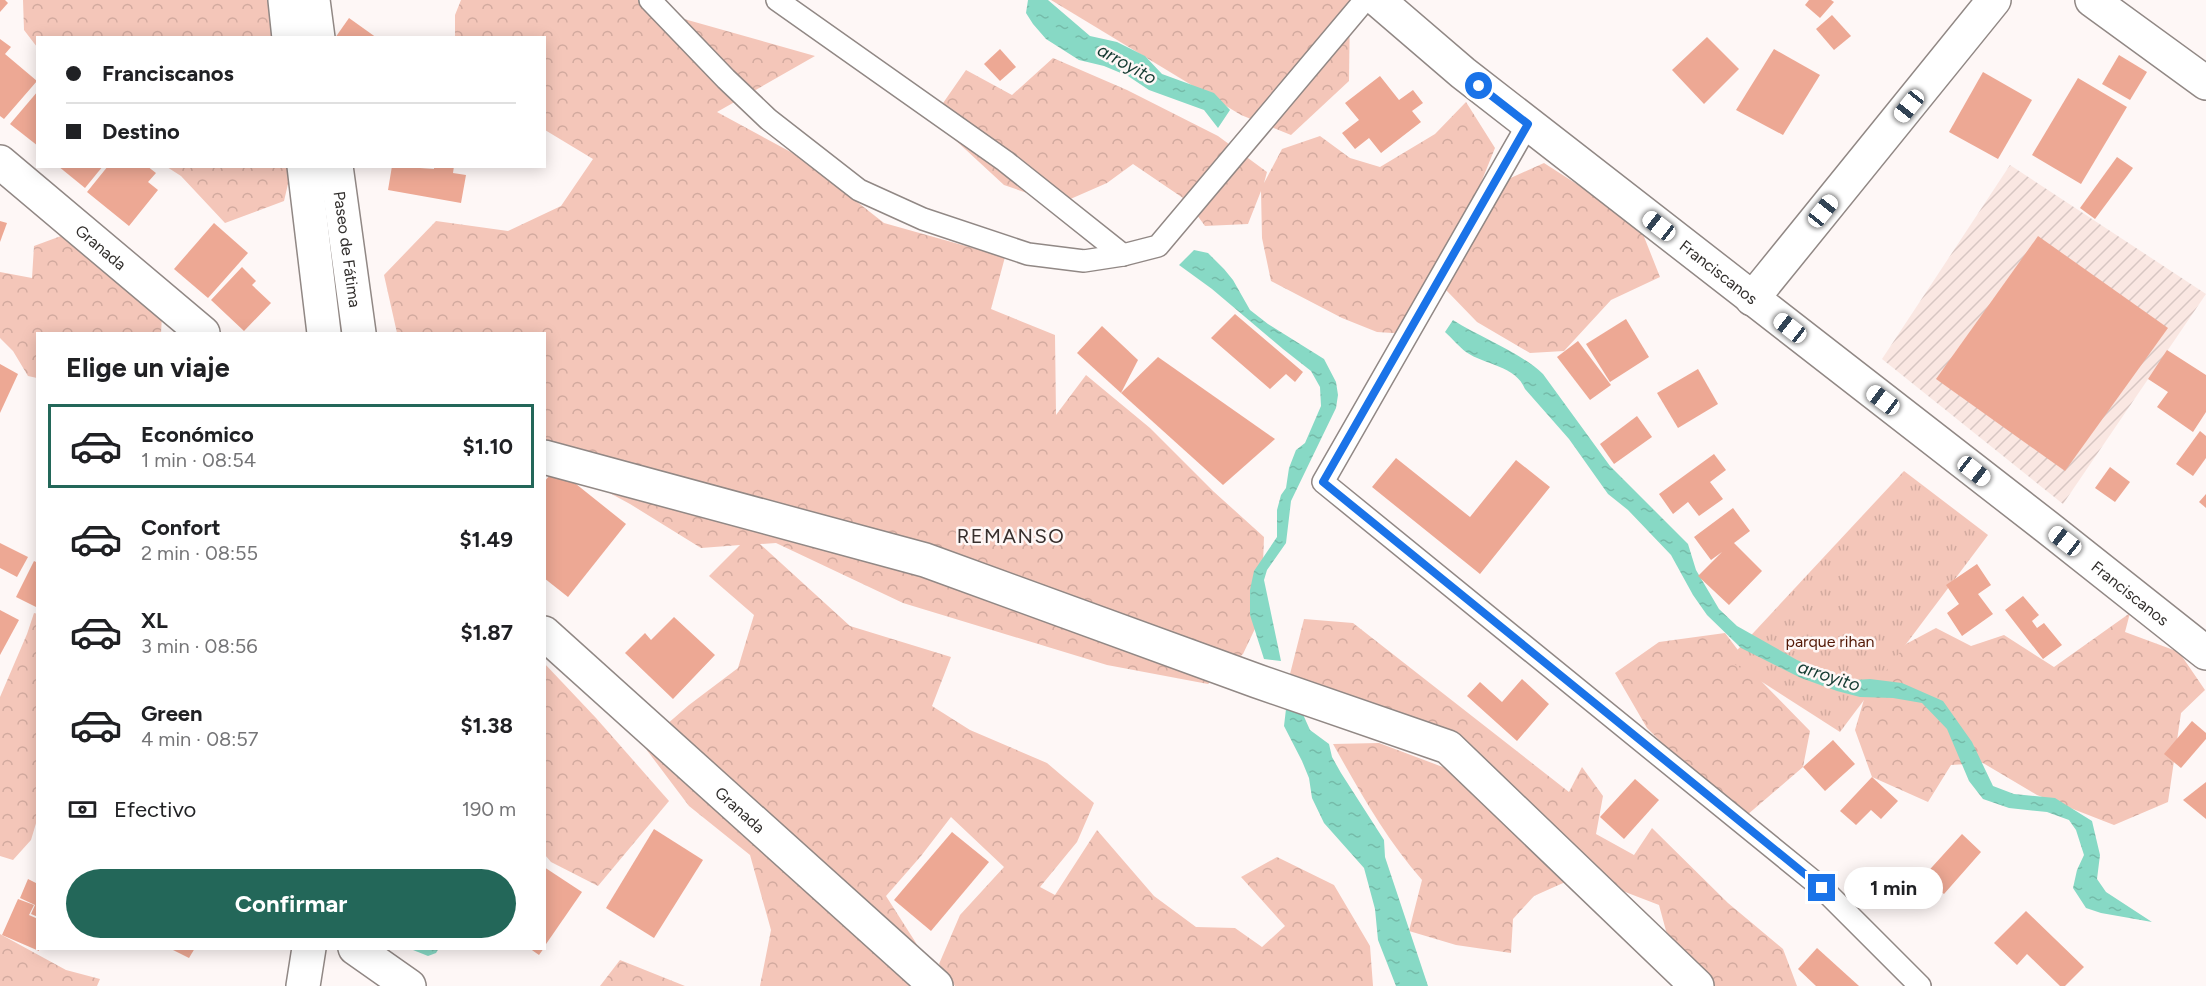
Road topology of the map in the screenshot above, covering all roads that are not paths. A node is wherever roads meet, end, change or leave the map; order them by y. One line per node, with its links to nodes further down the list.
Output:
1 (285, 0): 9 (street)
2 (313, 0): 10 (street)
3 (650, 0): 16 (lane)
4 (777, 0): 16 (lane)
5 (1365, 0): 16 (lane)
6 (1378, 0): 12 (street, Franciscanos)
7 (1994, 0): 17 (street)
8 (2092, 0): 11 (street)
9 (289, 36)
10 (318, 36)
11 (2206, 83)
12 (1528, 124): 17 (street, Franciscanos); 31 (lane)
13 (0, 162): 18 (street, Granada)
14 (304, 168): 19 (street, Paseo de Fátima)
15 (336, 168): 20 (street, Paseo de Fátima)
16 (1123, 255)
17 (1752, 299): 23 (street, Franciscanos)
18 (202, 332)
19 (324, 332)
20 (358, 332)
21 (546, 458): 30 (street)
22 (546, 635): 26 (street, Granada)
23 (2206, 653)
24 (309, 950): 27 (street)
25 (359, 950): 28 (street)
26 (900, 973): 29 (street, Granada)
27 (303, 986)
28 (409, 986)
29 (936, 986)
30 (1697, 986)
31 (1920, 986)

